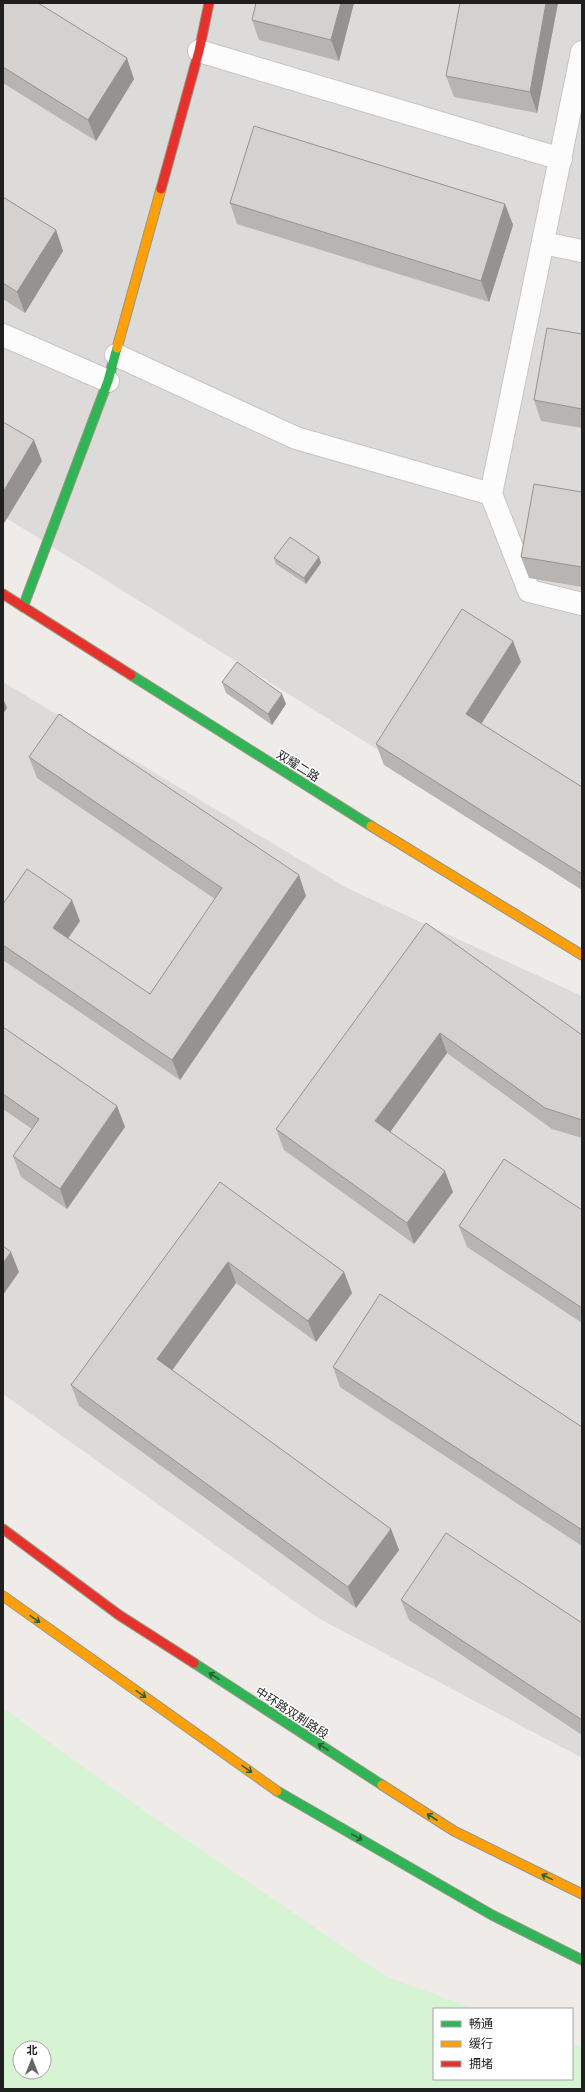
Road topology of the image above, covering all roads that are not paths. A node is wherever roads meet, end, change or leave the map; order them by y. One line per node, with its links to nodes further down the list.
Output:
1 (208, 3): 2 (main road)
2 (199, 51): 4 (street); 8 (main road)
3 (582, 52): 4 (street)
4 (561, 159): 5 (street)
5 (544, 243): 6 (street); 10 (street)
6 (582, 251)
7 (3, 335): 9 (street)
8 (116, 355): 9 (main road); 10 (street)
9 (108, 381): 13 (main road)
10 (491, 494): 12 (street)
11 (3, 594): 13 (main road, 双耀二路)
12 (582, 604)
13 (22, 606): 14 (main road, 双耀二路)
14 (582, 955)
15 (3, 1529): 17 (main road, 中环路双荆路段, one-way to 15)
16 (3, 1596): 18 (main road, one-way to 18)
17 (582, 1894)
18 (582, 1960)

